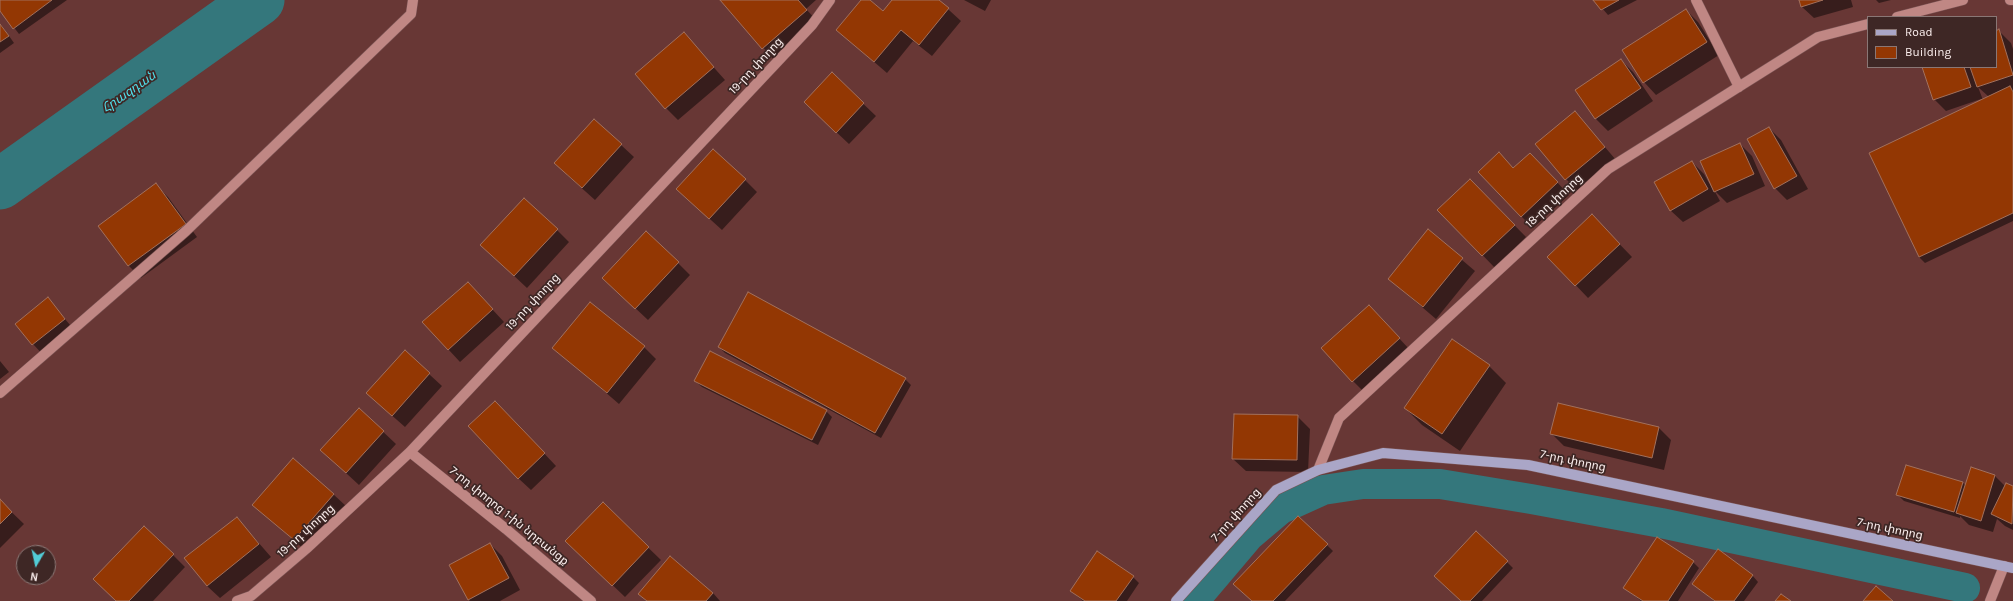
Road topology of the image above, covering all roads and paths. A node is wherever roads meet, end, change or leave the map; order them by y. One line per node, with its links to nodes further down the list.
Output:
1 (413, 0): 10 (street)
2 (830, 0): 11 (street, 19-րդ փողոց)
3 (1696, 0): 9 (street)
4 (1964, 0): 7 (street)
5 (2010, 0): 6 (street)
6 (2013, 0)
7 (1901, 16)
8 (1867, 24): 9 (street, 18-րդ փողոց)
9 (1739, 87): 12 (street, 18-րդ փողոց)
10 (0, 393)
11 (410, 452): 14 (street, 19-րդ փողոց); 15 (street, 7-րդ փողոց 1-ին նրբանցք)
12 (1318, 470): 13 (main road, 7-րդ փողոց); 16 (main road, 7-րդ փողոց)
13 (2009, 567): 17 (street)
14 (237, 601)
15 (591, 601)
16 (1176, 601)
17 (1990, 601)

